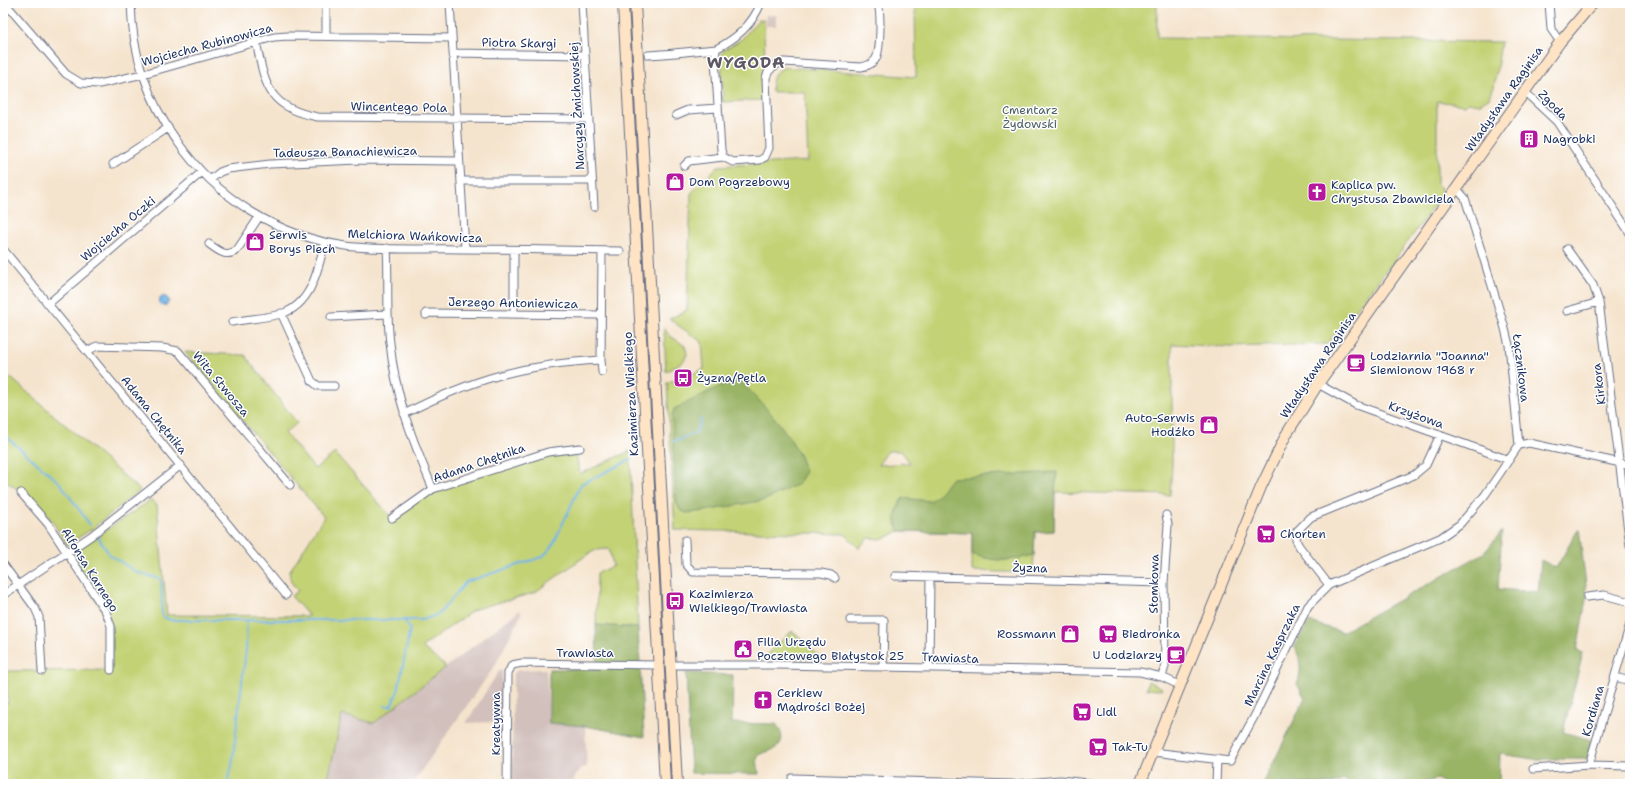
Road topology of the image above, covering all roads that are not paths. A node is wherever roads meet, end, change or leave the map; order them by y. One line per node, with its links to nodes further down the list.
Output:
1 (5, 3): 20 (street, Wojciecha Rubinowicza)
2 (131, 3): 20 (street, Melchiora Wańkowicza)
3 (326, 3): 12 (street)
4 (450, 3): 13 (street)
5 (582, 3): 18 (street, Narcyzy Żmichowskiej)
6 (761, 3): 16 (street)
7 (878, 3): 27 (street)
8 (1549, 3): 15 (street)
9 (1593, 3): 15 (main road, Władysława Raginisa)
10 (623, 6): 11 (main road); 61 (main road, Kazimierza Wielkiego)
11 (635, 6): 62 (main road, Kazimierza Wielkiego)
12 (326, 36): 13 (street, Wojciecha Rubinowicza); 14 (street, Wojciecha Rubinowicza)
13 (452, 38): 17 (street)
14 (256, 41): 20 (street, Wojciecha Rubinowicza); 25 (street, Wincentego Pola)
15 (1560, 42): 21 (main road, Władysława Raginisa)
16 (716, 49): 19 (street); 22 (street)
17 (453, 53): 18 (street, Piotra Skargi); 25 (street)
18 (585, 55): 24 (street, Narcyzy Żmichowskiej)
19 (648, 55)
20 (143, 74): 26 (street, Melchiora Wańkowicza)
21 (1525, 92): 35 (main road, Władysława Raginisa); 38 (street, Zgoda)
22 (718, 108): 23 (street); 27 (street)
23 (676, 115)
24 (589, 118): 25 (street, Wincentego Pola); 34 (street, Narcyzy Żmichowskiej)
25 (456, 119): 28 (street)
26 (168, 128): 29 (street); 31 (street, Melchiora Wańkowicza)
27 (723, 157): 30 (street)
28 (459, 161): 32 (street, Tadeusza Banachiewicza); 33 (street)
29 (113, 164)
30 (684, 166)
31 (202, 172): 32 (street, Melchiora Wańkowicza); 49 (street, Wojciecha Oczki)
32 (210, 180): 37 (street, Melchiora Wańkowicza)
33 (461, 181): 34 (street); 43 (street)
34 (592, 182): 36 (street, Narcyzy Żmichowskiej)
35 (1457, 189): 63 (main road, Władysława Raginisa); 67 (street, Łącznikowa)
36 (594, 207)
37 (259, 217): 39 (street, Melchiora Wańkowicza); 40 (street)
38 (1630, 233)
39 (325, 242): 41 (street, Melchiora Wańkowicza); 51 (street)
40 (209, 244)
41 (387, 248): 43 (street, Melchiora Wańkowicza); 52 (street)
42 (3, 249): 49 (street, Adama Chętnika)
43 (465, 249): 45 (street, Melchiora Wańkowicza)
44 (1567, 249): 48 (street, Kirkora)
45 (514, 250): 46 (street, Melchiora Wańkowicza); 53 (street)
46 (602, 251): 47 (street, Melchiora Wańkowicza); 55 (street)
47 (620, 251)
48 (1599, 302): 50 (street); 70 (street, Kirkora)
49 (48, 304): 58 (street, Adama Chętnika)
50 (1567, 311)
51 (281, 313): 57 (street); 64 (street)
52 (388, 314): 56 (street); 65 (street)
53 (514, 314): 54 (street, Jerzego Antoniewicza); 55 (street, Jerzego Antoniewicza)
54 (426, 315)
55 (601, 315): 59 (street)
56 (331, 317)
57 (232, 322)
58 (87, 351): 71 (street, Adama Chętnika); 73 (street, Wita Stwosza)
59 (601, 360): 60 (street); 65 (street)
60 (602, 372)
61 (642, 374): 62 (main road); 85 (main road, Kazimierza Wielkiego)
62 (654, 376): 86 (main road, Kazimierza Wielkiego)
63 (1318, 384): 66 (street, Krzyżowa); 106 (main road, Władysława Raginisa)
64 (334, 386)
65 (404, 414): 74 (street)
66 (1440, 435): 69 (street, Krzyżowa); 89 (street)
67 (1519, 445): 69 (street, Marcina Kasprzaka); 70 (street)
68 (580, 448): 74 (street, Adama Chętnika)
69 (1509, 460): 89 (street, Marcina Kasprzaka)
70 (1620, 463): 72 (street); 79 (street)
71 (181, 465): 80 (street); 91 (street, Adama Chętnika)
72 (1630, 466)
73 (290, 485)
74 (434, 489): 77 (street, Adama Chętnika)
75 (21, 493): 80 (street, Alfonsa Karnego)
76 (1166, 515): 87 (street, Słomkowa)
77 (392, 518)
78 (685, 540): 84 (street)
79 (1630, 546)
80 (66, 552): 88 (street); 101 (street, Alfonsa Karnego)
81 (3, 564): 88 (street)
82 (895, 576): 83 (street, Żyzna)
83 (930, 577): 87 (street, Żyzna); 100 (street)
84 (835, 578)
85 (654, 581): 86 (main road); 97 (main road, Kazimierza Wielkiego)
86 (665, 581): 98 (main road, Kazimierza Wielkiego)
87 (1164, 583): 103 (street, Słomkowa)
88 (18, 585): 90 (street); 102 (street)
89 (1329, 585): 108 (street, Marcina Kasprzaka)
90 (3, 595)
91 (286, 595)
92 (1587, 597): 93 (street)
93 (1630, 602)
94 (850, 620): 99 (street)
95 (1630, 624): 104 (street, Kordiana)
96 (512, 665): 97 (street, Trawiasta); 113 (street, Kreatywna)
97 (658, 665): 114 (main road, Kazimierza Wielkiego)
98 (670, 665): 99 (street, Trawiasta); 115 (main road, Kazimierza Wielkiego)
99 (883, 668): 100 (street, Trawiasta)
100 (929, 668): 103 (street, Trawiasta)
101 (111, 670)
102 (42, 671)
103 (1162, 677): 106 (street, Trawiasta)
104 (1615, 677): 105 (street); 109 (street, Kordiana)
105 (1630, 681)
106 (1179, 686): 107 (main road, Władysława Raginisa)
107 (1153, 752): 108 (street, Marcina Kasprzaka); 119 (main road, Władysława Raginisa)
108 (1217, 759): 120 (street)
109 (1589, 765): 110 (street); 111 (street)
110 (1630, 766)
111 (1533, 769)
112 (792, 778): 116 (street)
113 (507, 784)
114 (665, 784)
115 (676, 784)
116 (1014, 784)
117 (1017, 784): 118 (street)
118 (1097, 784)
119 (1140, 784)
120 (1216, 784)

